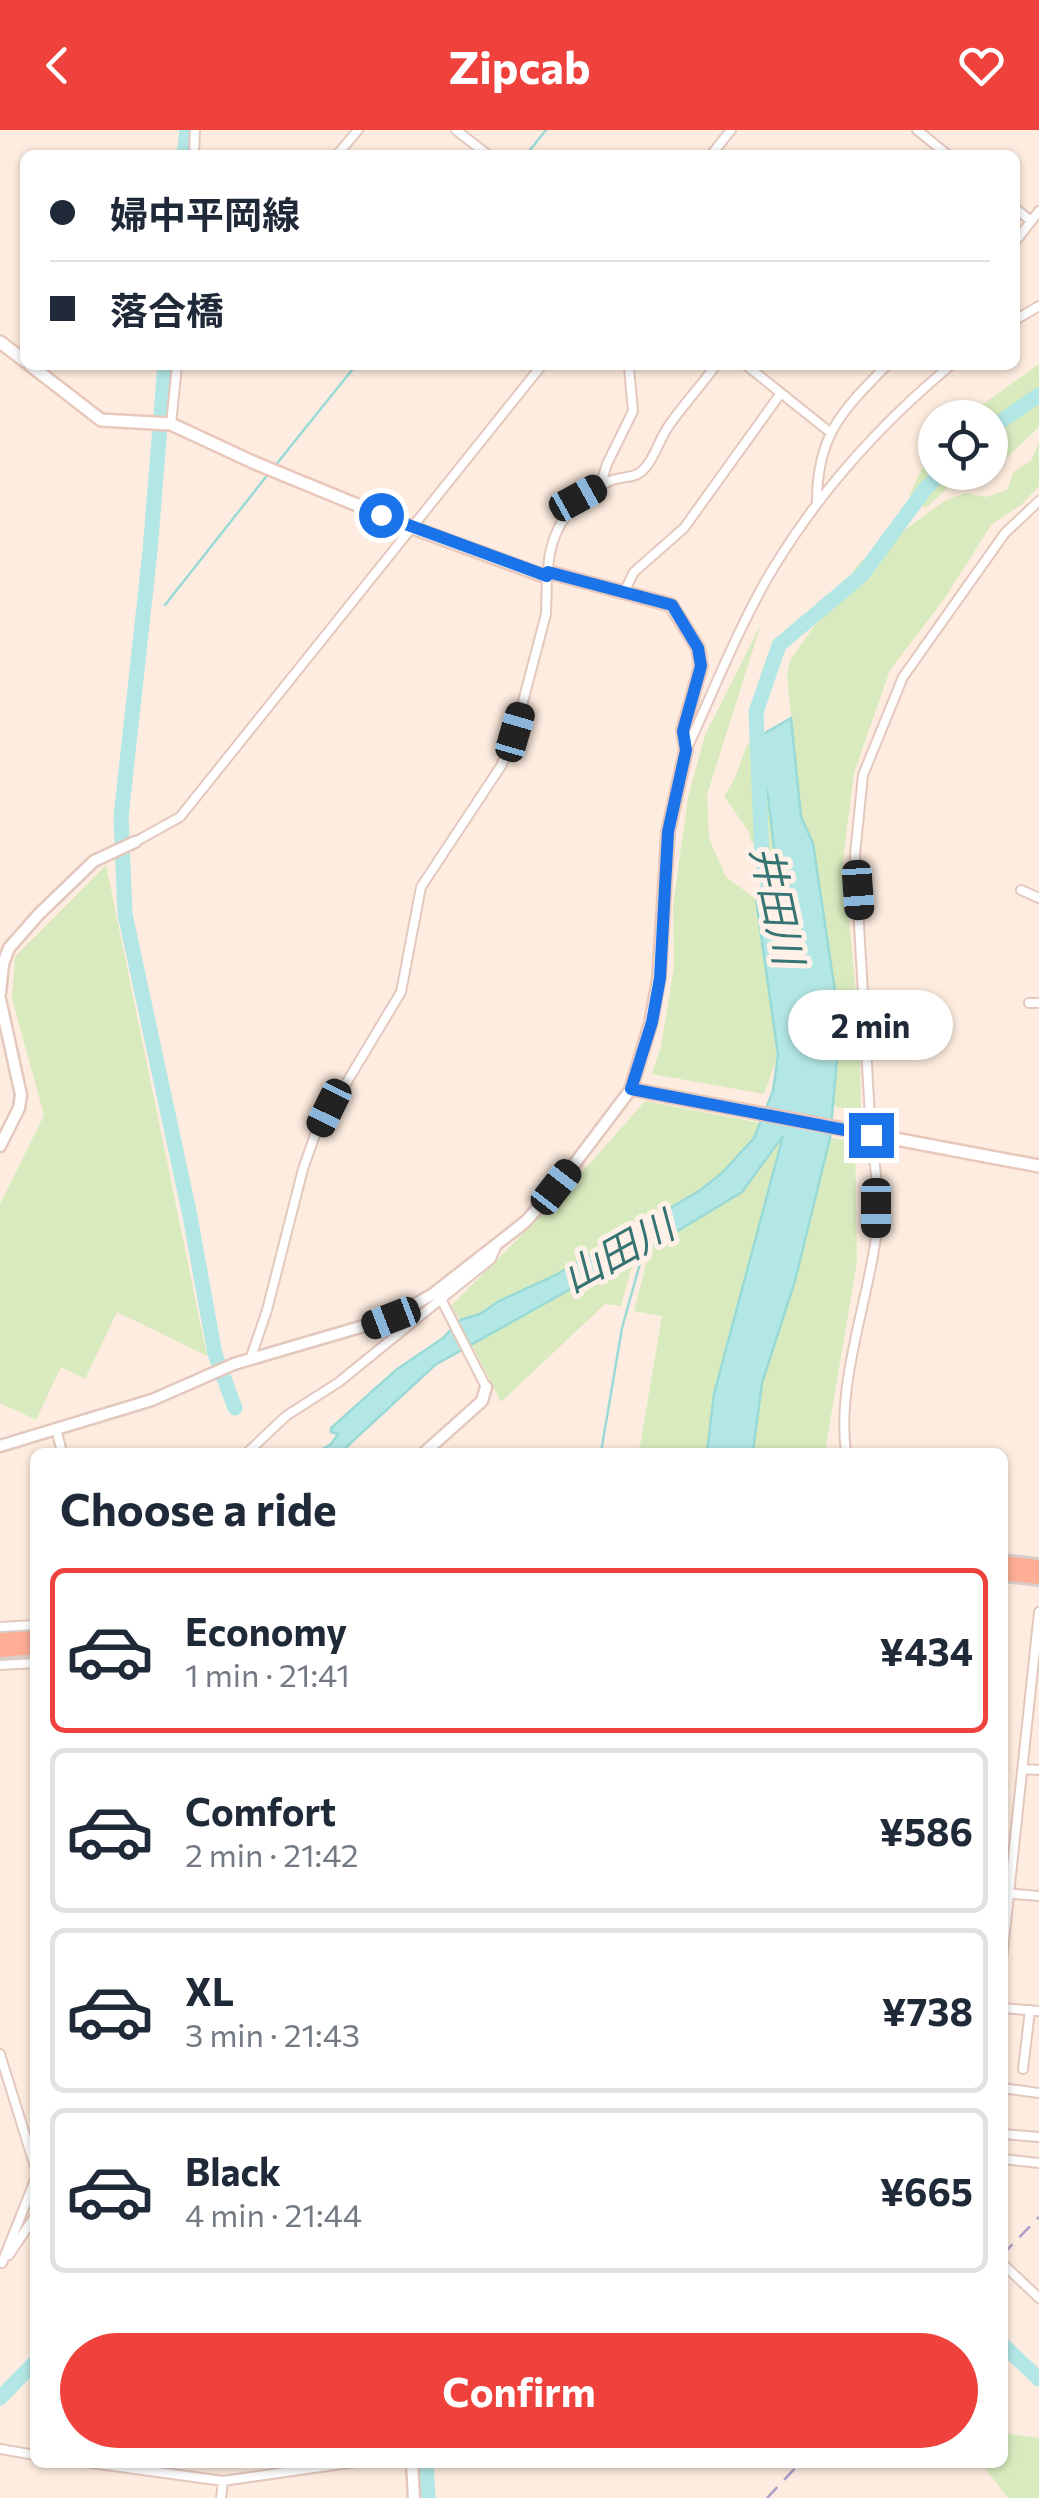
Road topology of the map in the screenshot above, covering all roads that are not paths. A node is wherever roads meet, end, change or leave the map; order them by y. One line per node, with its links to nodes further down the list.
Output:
1 (358, 130): 5 (street)
2 (456, 130): 6 (street)
3 (731, 130): 7 (street)
4 (917, 130): 8 (street)
5 (341, 150)
6 (482, 150)
7 (715, 150)
8 (942, 150)
9 (1039, 211): 11 (street)
10 (1020, 212): 11 (street)
11 (1031, 220): 12 (street)
12 (1020, 235)
13 (37, 370): 22 (main road)
14 (176, 370): 22 (street)
15 (538, 370): 27 (street)
16 (629, 370): 24 (street)
17 (712, 370): 24 (street)
18 (752, 370): 21 (street)
19 (882, 370): 23 (street)
20 (945, 370): 26 (street)
21 (781, 393): 23 (street); 29 (street)
22 (171, 424): 27 (main road)
23 (831, 433): 26 (street)
24 (600, 486): 28 (street)
25 (1039, 500): 36 (street)
26 (818, 502): 30 (street)
27 (413, 528): 28 (main road); 31 (street)
28 (548, 574): 29 (main road); 41 (street)
29 (624, 592): 30 (main road)
30 (686, 750): 35 (main road)
31 (135, 842): 34 (street)
32 (1021, 890): 33 (street)
33 (1039, 898)
34 (0, 996): 37 (street)
35 (636, 1090): 36 (main road); 39 (street)
36 (871, 1135): 38 (main road); 48 (street)
37 (0, 1146)
38 (1039, 1166)
39 (496, 1247): 40 (street); 41 (street)
40 (442, 1301): 42 (street); 46 (street)
41 (250, 1360): 43 (street)
42 (486, 1387): 47 (street)
43 (56, 1429): 44 (street); 45 (street)
44 (0, 1446)
45 (61, 1448)
46 (252, 1448)
47 (430, 1448)
48 (846, 1448)
49 (1008, 1563): 50 (highway)
50 (1039, 1566)
51 (1008, 1575): 52 (highway)
52 (1039, 1578)
53 (1039, 1612): 62 (street)
54 (30, 1625): 55 (street)
55 (0, 1627)
56 (30, 1637): 57 (highway)
57 (0, 1639)
58 (30, 1648): 59 (highway)
59 (0, 1651)
60 (30, 1663): 61 (street)
61 (0, 1665)
62 (1023, 1770): 63 (street); 64 (street)
63 (1039, 1770)
64 (1008, 1879)
65 (1008, 1894): 66 (street)
66 (1039, 1896)
67 (1008, 2009): 68 (street)
68 (1035, 2011): 70 (street)
69 (0, 2054): 75 (street)
70 (1024, 2069)
71 (1008, 2089): 72 (street)
72 (1039, 2093)
73 (1008, 2135): 74 (street)
74 (1039, 2138)
75 (30, 2151)
76 (1008, 2160): 77 (street)
77 (1039, 2163)
78 (30, 2192): 80 (street)
79 (30, 2223): 80 (street)
80 (1, 2265)
81 (1008, 2269): 82 (street)
82 (1039, 2298)
83 (0, 2450): 84 (street)
84 (30, 2454)
85 (126, 2468): 88 (street)
86 (316, 2468): 88 (street)
87 (412, 2468): 90 (street)
88 (223, 2482): 89 (street)
89 (221, 2498)
90 (414, 2498)

